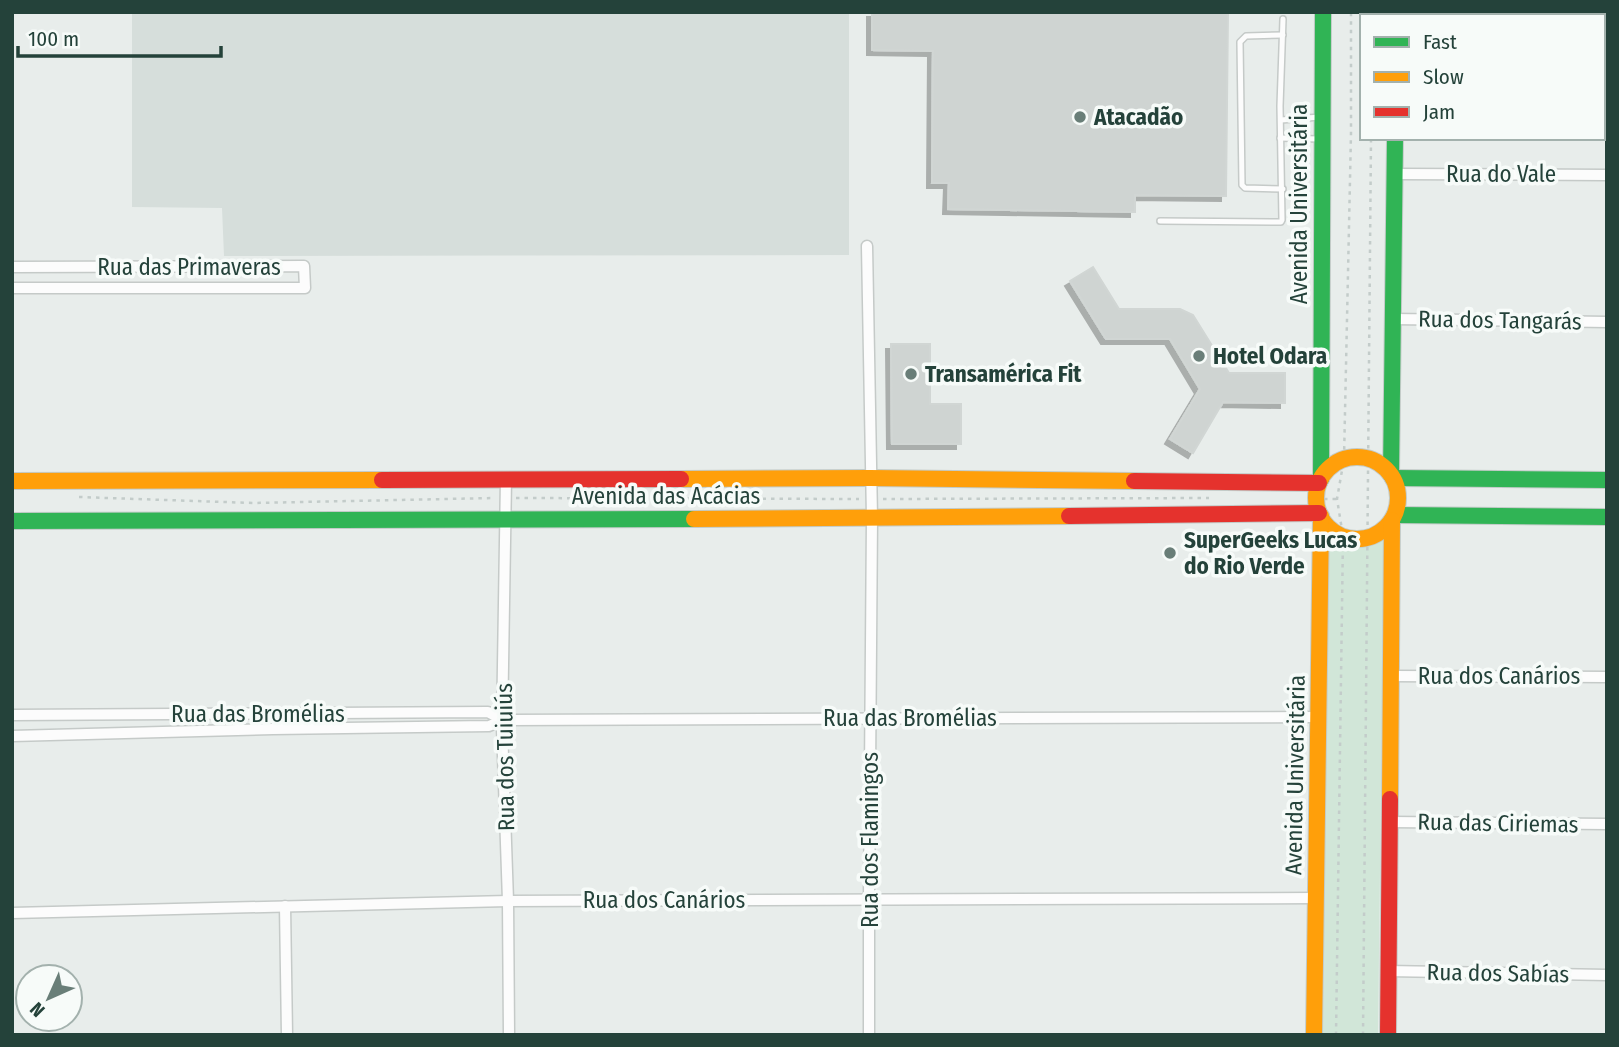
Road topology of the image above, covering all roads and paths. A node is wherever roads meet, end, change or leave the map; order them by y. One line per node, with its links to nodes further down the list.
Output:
1 (1323, 12): 5 (street, Avenida Universitária)
2 (1351, 12): 20 (path)
3 (1283, 19): 4 (lane)
4 (1283, 35): 6 (lane); 13 (lane)
5 (1323, 117): 6 (lane); 8 (street, Avenida Universitária)
6 (1281, 120): 7 (lane)
7 (1280, 138): 8 (lane); 13 (lane)
8 (1322, 139): 30 (street, Avenida Universitária)
9 (1371, 140): 21 (path)
10 (1395, 140): 11 (street)
11 (1395, 174): 12 (street, Rua do Vale); 18 (street)
12 (1607, 175)
13 (1283, 190): 14 (lane)
14 (1160, 221)
15 (867, 246): 23 (street, Rua dos Flamingos)
16 (12, 267): 17 (street, Rua das Primaveras)
17 (12, 288)
18 (1393, 319): 19 (street, Rua dos Tangarás); 22 (street)
19 (1607, 322)
20 (1344, 459): 21 (street); 30 (street); 32 (path)
21 (1368, 459): 22 (street); 39 (path)
22 (1392, 477): 26 (street); 33 (street)
23 (870, 478): 24 (street, Avenida das Acácias); 30 (street, Avenida das Acácias); 31 (street, Rua dos Flamingos)
24 (506, 480): 25 (street, Avenida das Acácias); 28 (street, Rua dos Tuiuiús)
25 (12, 481)
26 (1607, 481)
27 (79, 497): 28 (path)
28 (506, 498): 31 (path); 36 (street, Rua dos Tuiuiús)
29 (1219, 498): 31 (path)
30 (1319, 498): 32 (path); 35 (street, Avenida das Acácias); 38 (street); 43 (street, Avenida Universitária)
31 (870, 499): 35 (street, Rua dos Flamingos)
32 (1337, 499): 38 (path)
33 (1394, 517): 34 (street); 39 (street); 40 (street)
34 (1607, 517)
35 (872, 518): 36 (street, Avenida das Acácias); 44 (street, Rua dos Flamingos)
36 (506, 519): 37 (street, Avenida das Acácias); 45 (street, Rua dos Tuiuiús)
37 (12, 521)
38 (1343, 536): 39 (street); 60 (path)
39 (1367, 537): 61 (path)
40 (1391, 676): 41 (street, Rua dos Canários); 47 (street)
41 (1607, 677)
42 (12, 715): 45 (street, Rua das Bromélias)
43 (1318, 717): 44 (street, Rua das Bromélias); 49 (street, Avenida Universitária)
44 (871, 718): 45 (street, Rua das Bromélias); 50 (street, Rua dos Flamingos)
45 (503, 720): 46 (street, Rua das Bromélias); 51 (street, Rua dos Tuiuiús)
46 (12, 736)
47 (1390, 822): 48 (street, Rua das Ciriemas); 54 (street)
48 (1607, 824)
49 (1315, 898): 50 (street, Rua dos Canários); 59 (street, Avenida Universitária)
50 (869, 899): 51 (street, Rua dos Canários); 58 (street, Rua dos Flamingos)
51 (508, 901): 52 (street, Rua dos Canários); 57 (street, Rua dos Tuiuiús)
52 (285, 905): 53 (street, Rua dos Canários); 56 (street)
53 (12, 913)
54 (1388, 971): 55 (street, Rua dos Sabías); 62 (street)
55 (1607, 975)
56 (288, 1035)
57 (509, 1035)
58 (869, 1035)
59 (1314, 1035)
60 (1336, 1035)
61 (1363, 1035)
62 (1388, 1035)

